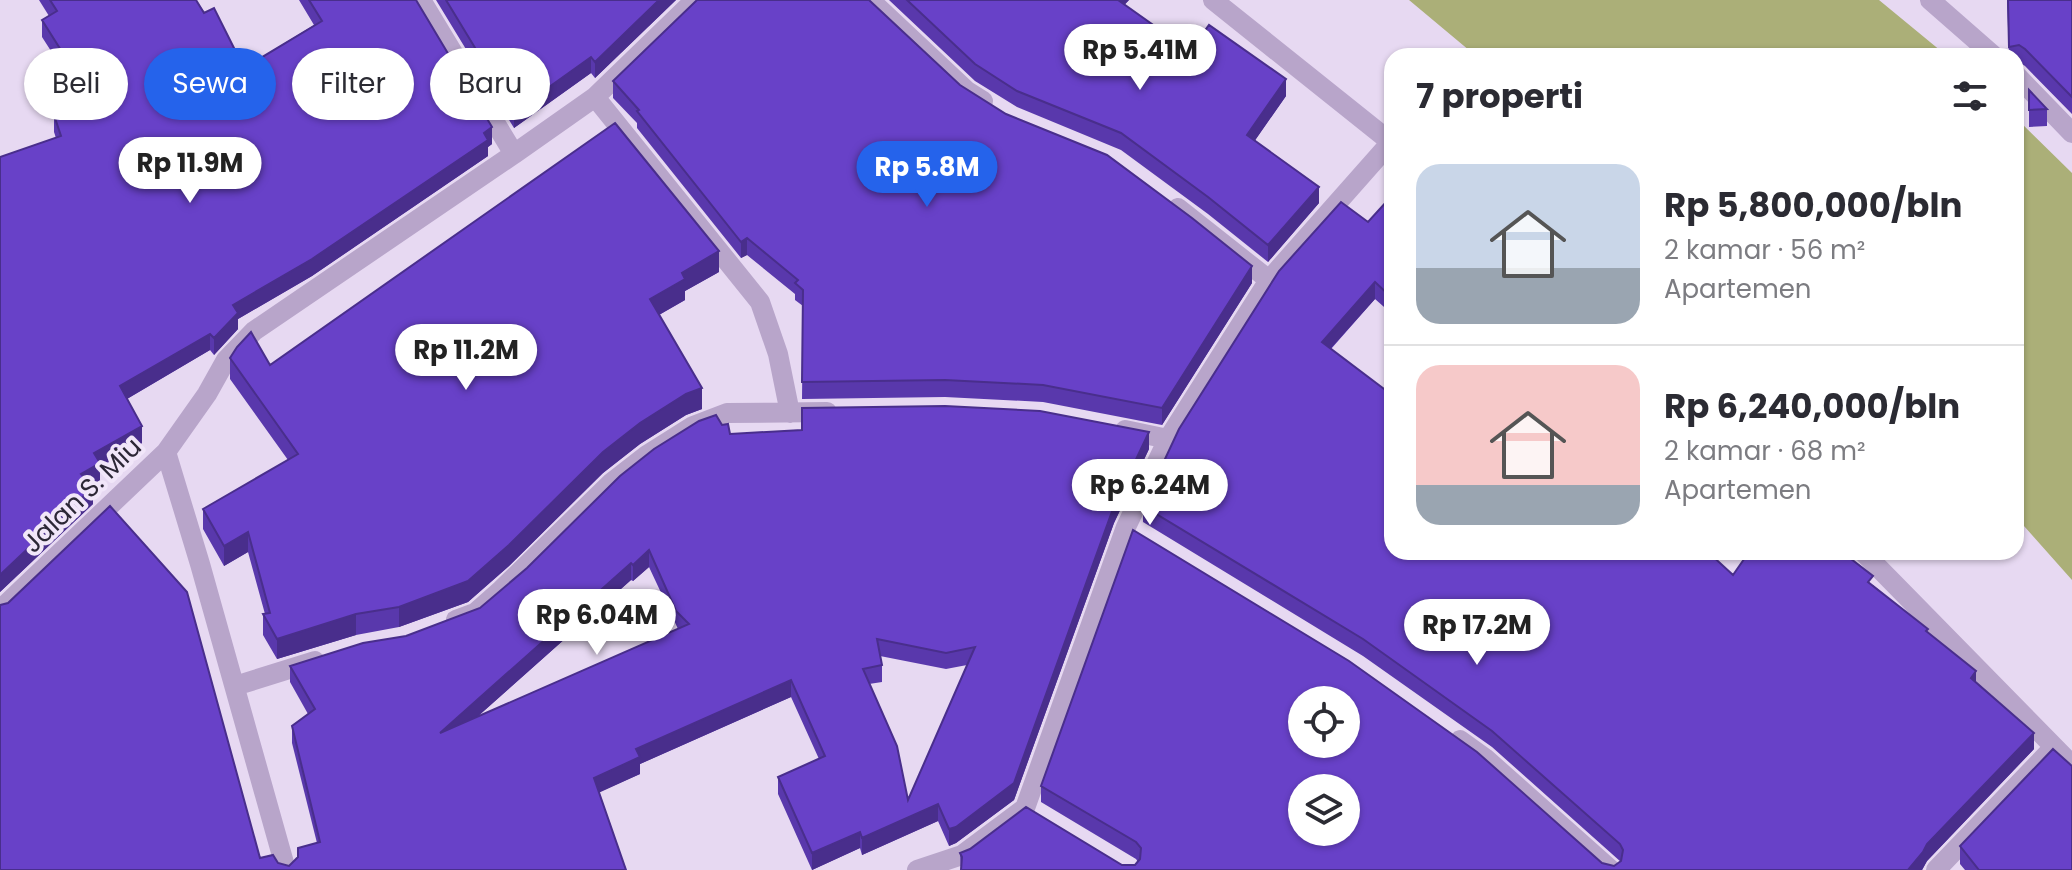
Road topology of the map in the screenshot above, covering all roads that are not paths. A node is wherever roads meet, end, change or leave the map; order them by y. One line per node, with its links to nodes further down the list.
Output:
1 (421, 0): 13 (street)
2 (695, 0): 8 (street, Jalan S. Miu)
3 (870, 0): 9 (street)
4 (1213, 0): 11 (street)
5 (1930, 0): 6 (street)
6 (1985, 48)
7 (2024, 83): 10 (street)
8 (595, 97): 13 (street, Jalan S. Miu); 17 (street)
9 (1000, 112)
10 (2072, 133)
11 (1384, 136)
12 (1384, 150): 15 (street)
13 (514, 154): 20 (street, Jalan S. Miu)
14 (1163, 197): 15 (street)
15 (1269, 280): 19 (street)
16 (852, 411): 17 (street)
17 (790, 413): 23 (street)
18 (1112, 427): 19 (street)
19 (1168, 439): 30 (street)
20 (166, 452): 22 (street, Jalan S. Miu); 25 (street)
21 (1871, 560): 27 (street)
22 (0, 610)
23 (431, 629)
24 (332, 655): 25 (street)
25 (235, 686): 29 (street)
26 (1446, 731): 31 (street)
27 (2054, 747): 28 (street); 32 (street)
28 (2072, 765)
29 (286, 870)
30 (917, 870)
31 (1611, 870)
32 (1936, 870)

